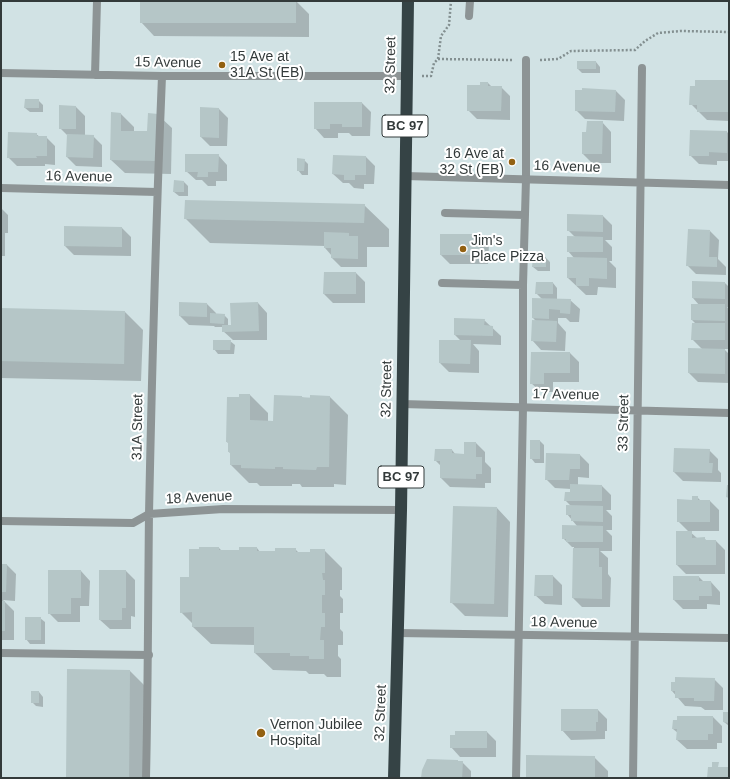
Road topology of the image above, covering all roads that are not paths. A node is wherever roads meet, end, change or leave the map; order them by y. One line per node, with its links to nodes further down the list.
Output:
1 (97, 1): 8 (street)
2 (408, 1): 10 (highway, 32 Street / BC 97)
3 (470, 1): 4 (street)
4 (469, 16)
5 (526, 60): 12 (street)
6 (642, 68): 13 (street, 33 Street)
7 (1, 74): 8 (street, 15 Avenue)
8 (95, 75): 9 (street, 15 Avenue)
9 (162, 76): 10 (street, 15 Avenue); 16 (street, 31A Street)
10 (406, 76): 11 (highway, 32 Street / BC 97)
11 (405, 176): 12 (street, 16 Avenue); 21 (highway, 32 Street / BC 97)
12 (526, 179): 13 (street, 16 Avenue); 18 (street)
13 (640, 183): 14 (street, 16 Avenue); 23 (street, 33 Street)
14 (729, 185)
15 (1, 188): 16 (street, 16 Avenue)
16 (157, 192): 26 (street, 31A Street)
17 (445, 213): 18 (street)
18 (524, 215): 20 (street)
19 (442, 283): 20 (street)
20 (523, 285): 22 (street)
21 (402, 404): 22 (street, 17 Avenue); 25 (highway, 32 Street / BC 97)
22 (523, 410): 23 (street, 17 Avenue); 29 (street)
23 (638, 410): 24 (street, 17 Avenue); 30 (street, 33 Street)
24 (729, 413)
25 (401, 510): 26 (street, 18 Avenue); 28 (highway, 32 Street / BC 97)
26 (149, 514): 27 (street, 18 Avenue); 33 (street, 31A Street)
27 (1, 521)
28 (398, 633): 29 (street, 18 Avenue); 35 (highway, 32 Street / BC 97)
29 (519, 635): 30 (street, 18 Avenue); 36 (street)
30 (635, 638): 31 (street, 18 Avenue); 37 (street, 33 Street)
31 (729, 638)
32 (1, 653): 33 (street)
33 (149, 656): 34 (street, 31A Street)
34 (146, 778)
35 (394, 778)
36 (516, 778)
37 (633, 778)

